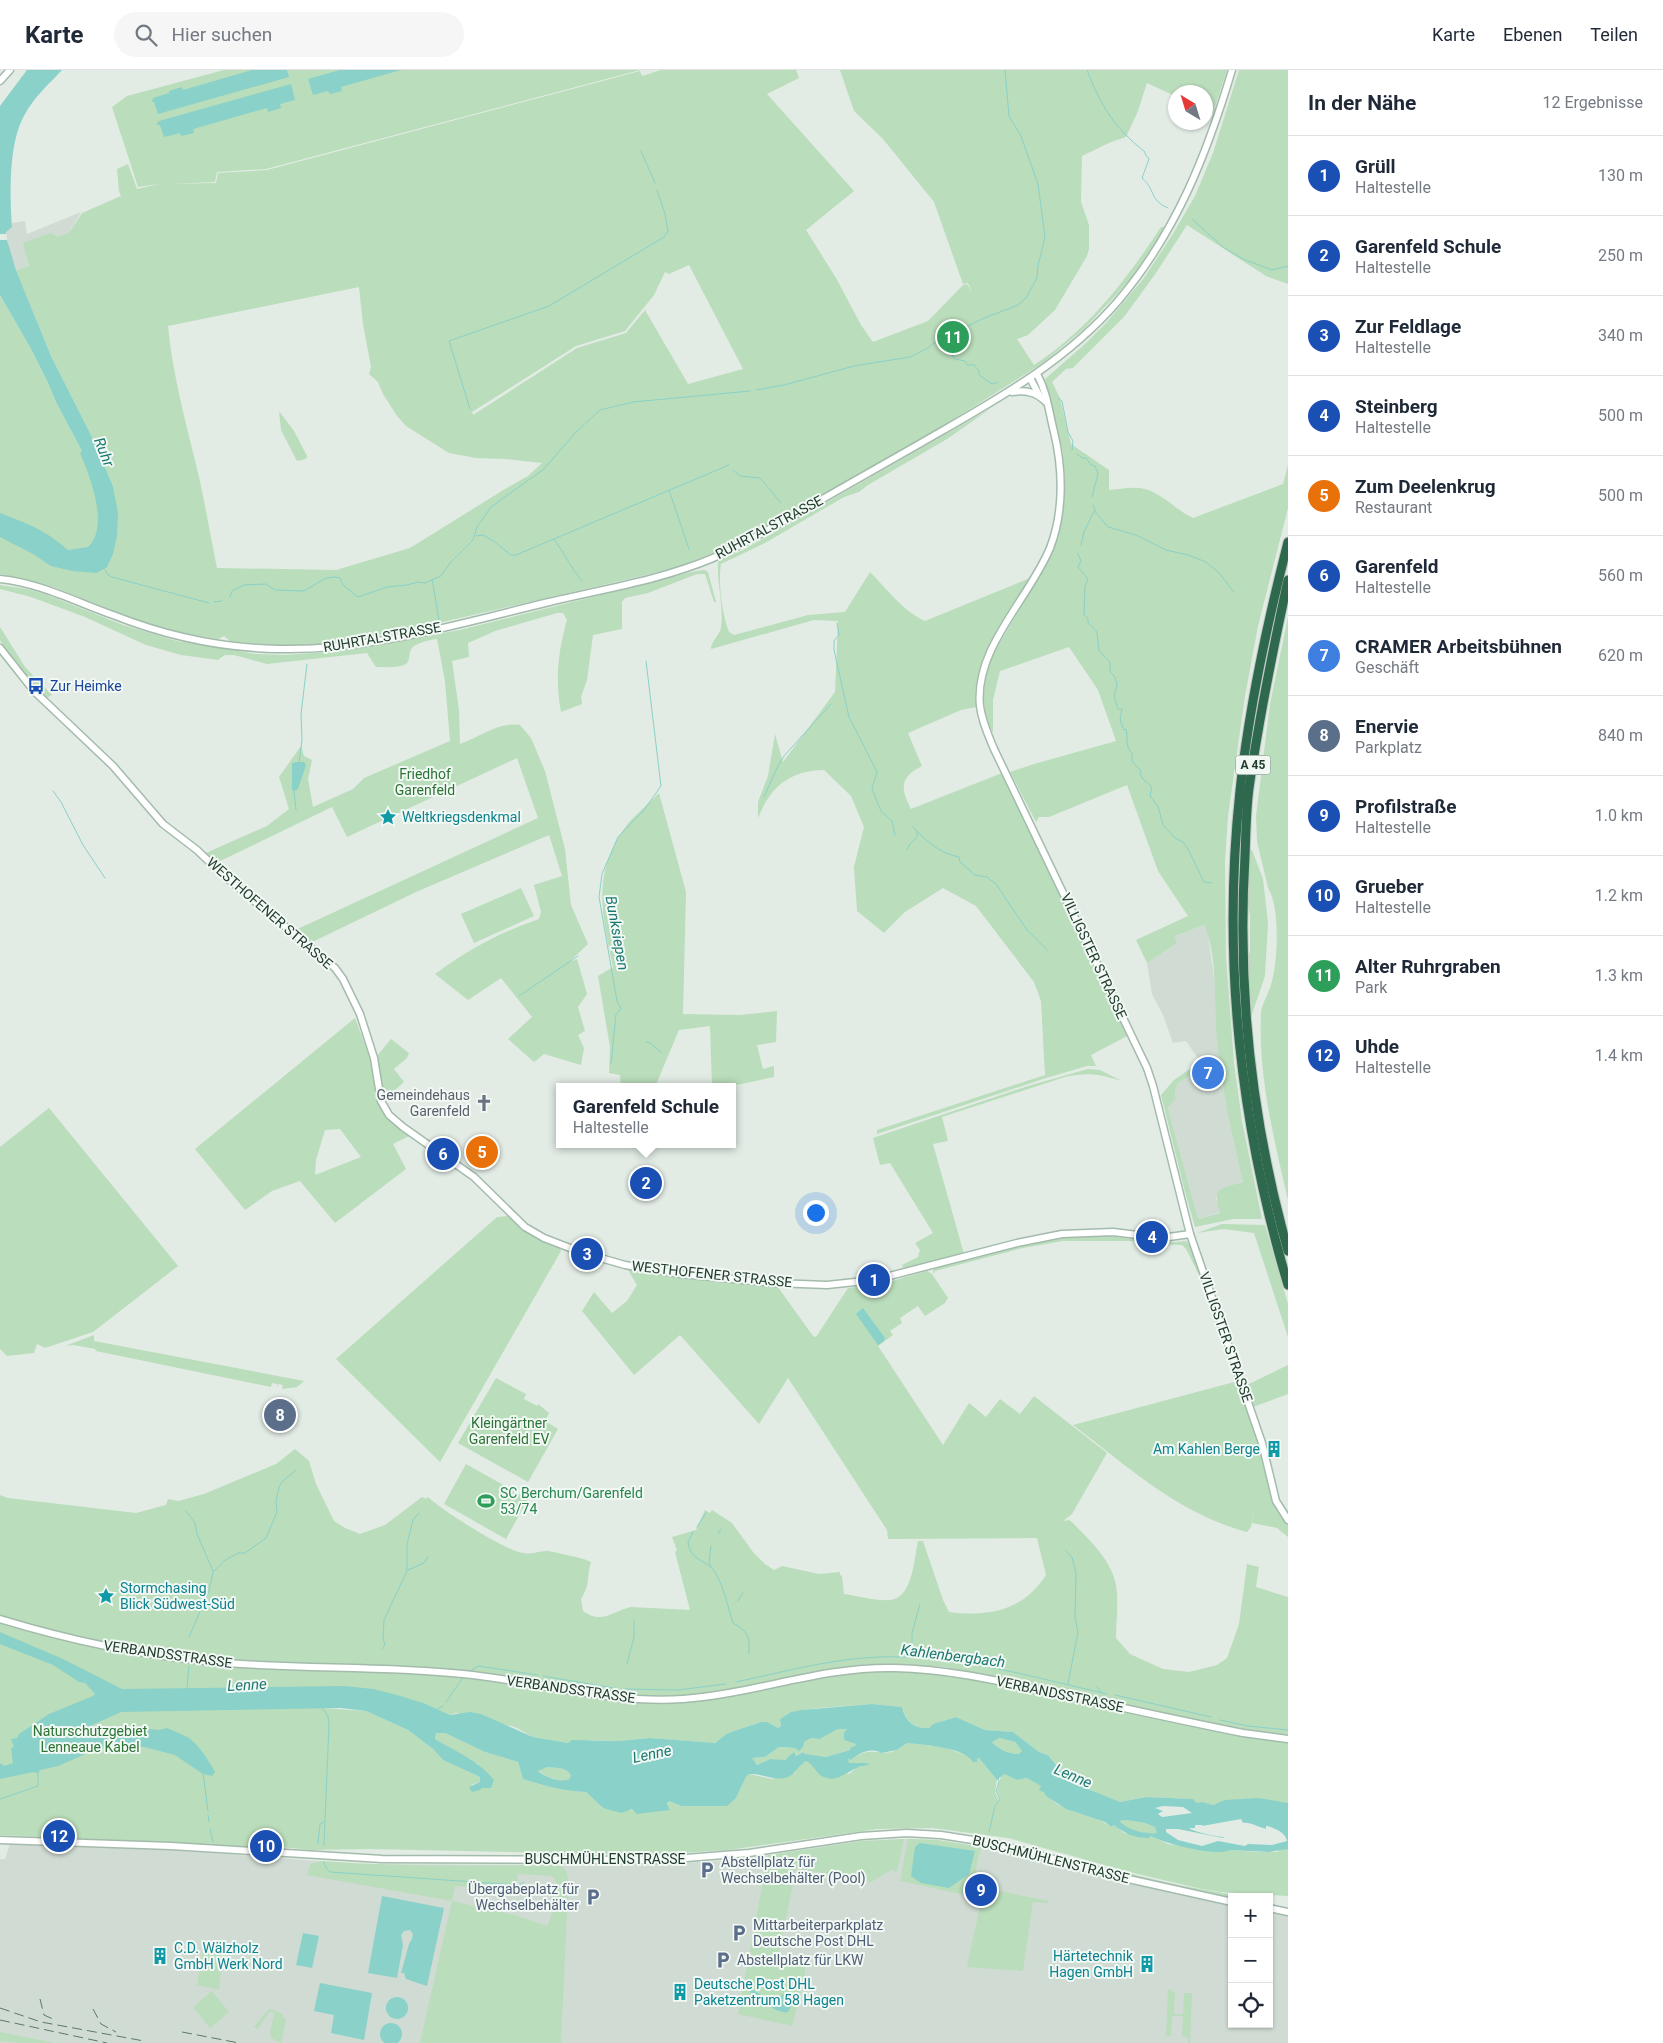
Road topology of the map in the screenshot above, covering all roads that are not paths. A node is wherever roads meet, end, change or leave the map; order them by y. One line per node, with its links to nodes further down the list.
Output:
1 (10, 70): 3 (main road)
2 (1232, 70): 4 (main road, RUHRTALSTRASSE)
3 (0, 81)
4 (1036, 374): 5 (main road, RUHRTALSTRASSE); 8 (main road, VILLIGSTER STRASSE)
5 (1030, 378): 6 (main road, RUHRTALSTRASSE); 7 (main road, VILLIGSTER STRASSE)
6 (1008, 393): 7 (main road); 10 (main road, RUHRTALSTRASSE)
7 (1040, 396): 8 (main road, VILLIGSTER STRASSE)
8 (1046, 402): 13 (main road, VILLIGSTER STRASSE)
9 (1288, 542): 15 (highway, A 45)
10 (0, 579)
11 (1288, 580): 14 (highway, A 45)
12 (0, 648): 13 (main road, WESTHOFENER STRASSE)
13 (1190, 1234): 16 (main road, VILLIGSTER STRASSE)
14 (1288, 1251)
15 (1288, 1285)
16 (1288, 1520)
17 (0, 1619): 18 (main road, VERBANDSSTRASSE)
18 (1288, 1738)
19 (0, 1840): 20 (main road, BUSCHMÜHLENSTRASSE)
20 (1228, 1901)
21 (1273, 1909): 22 (main road)
22 (1288, 1912)

